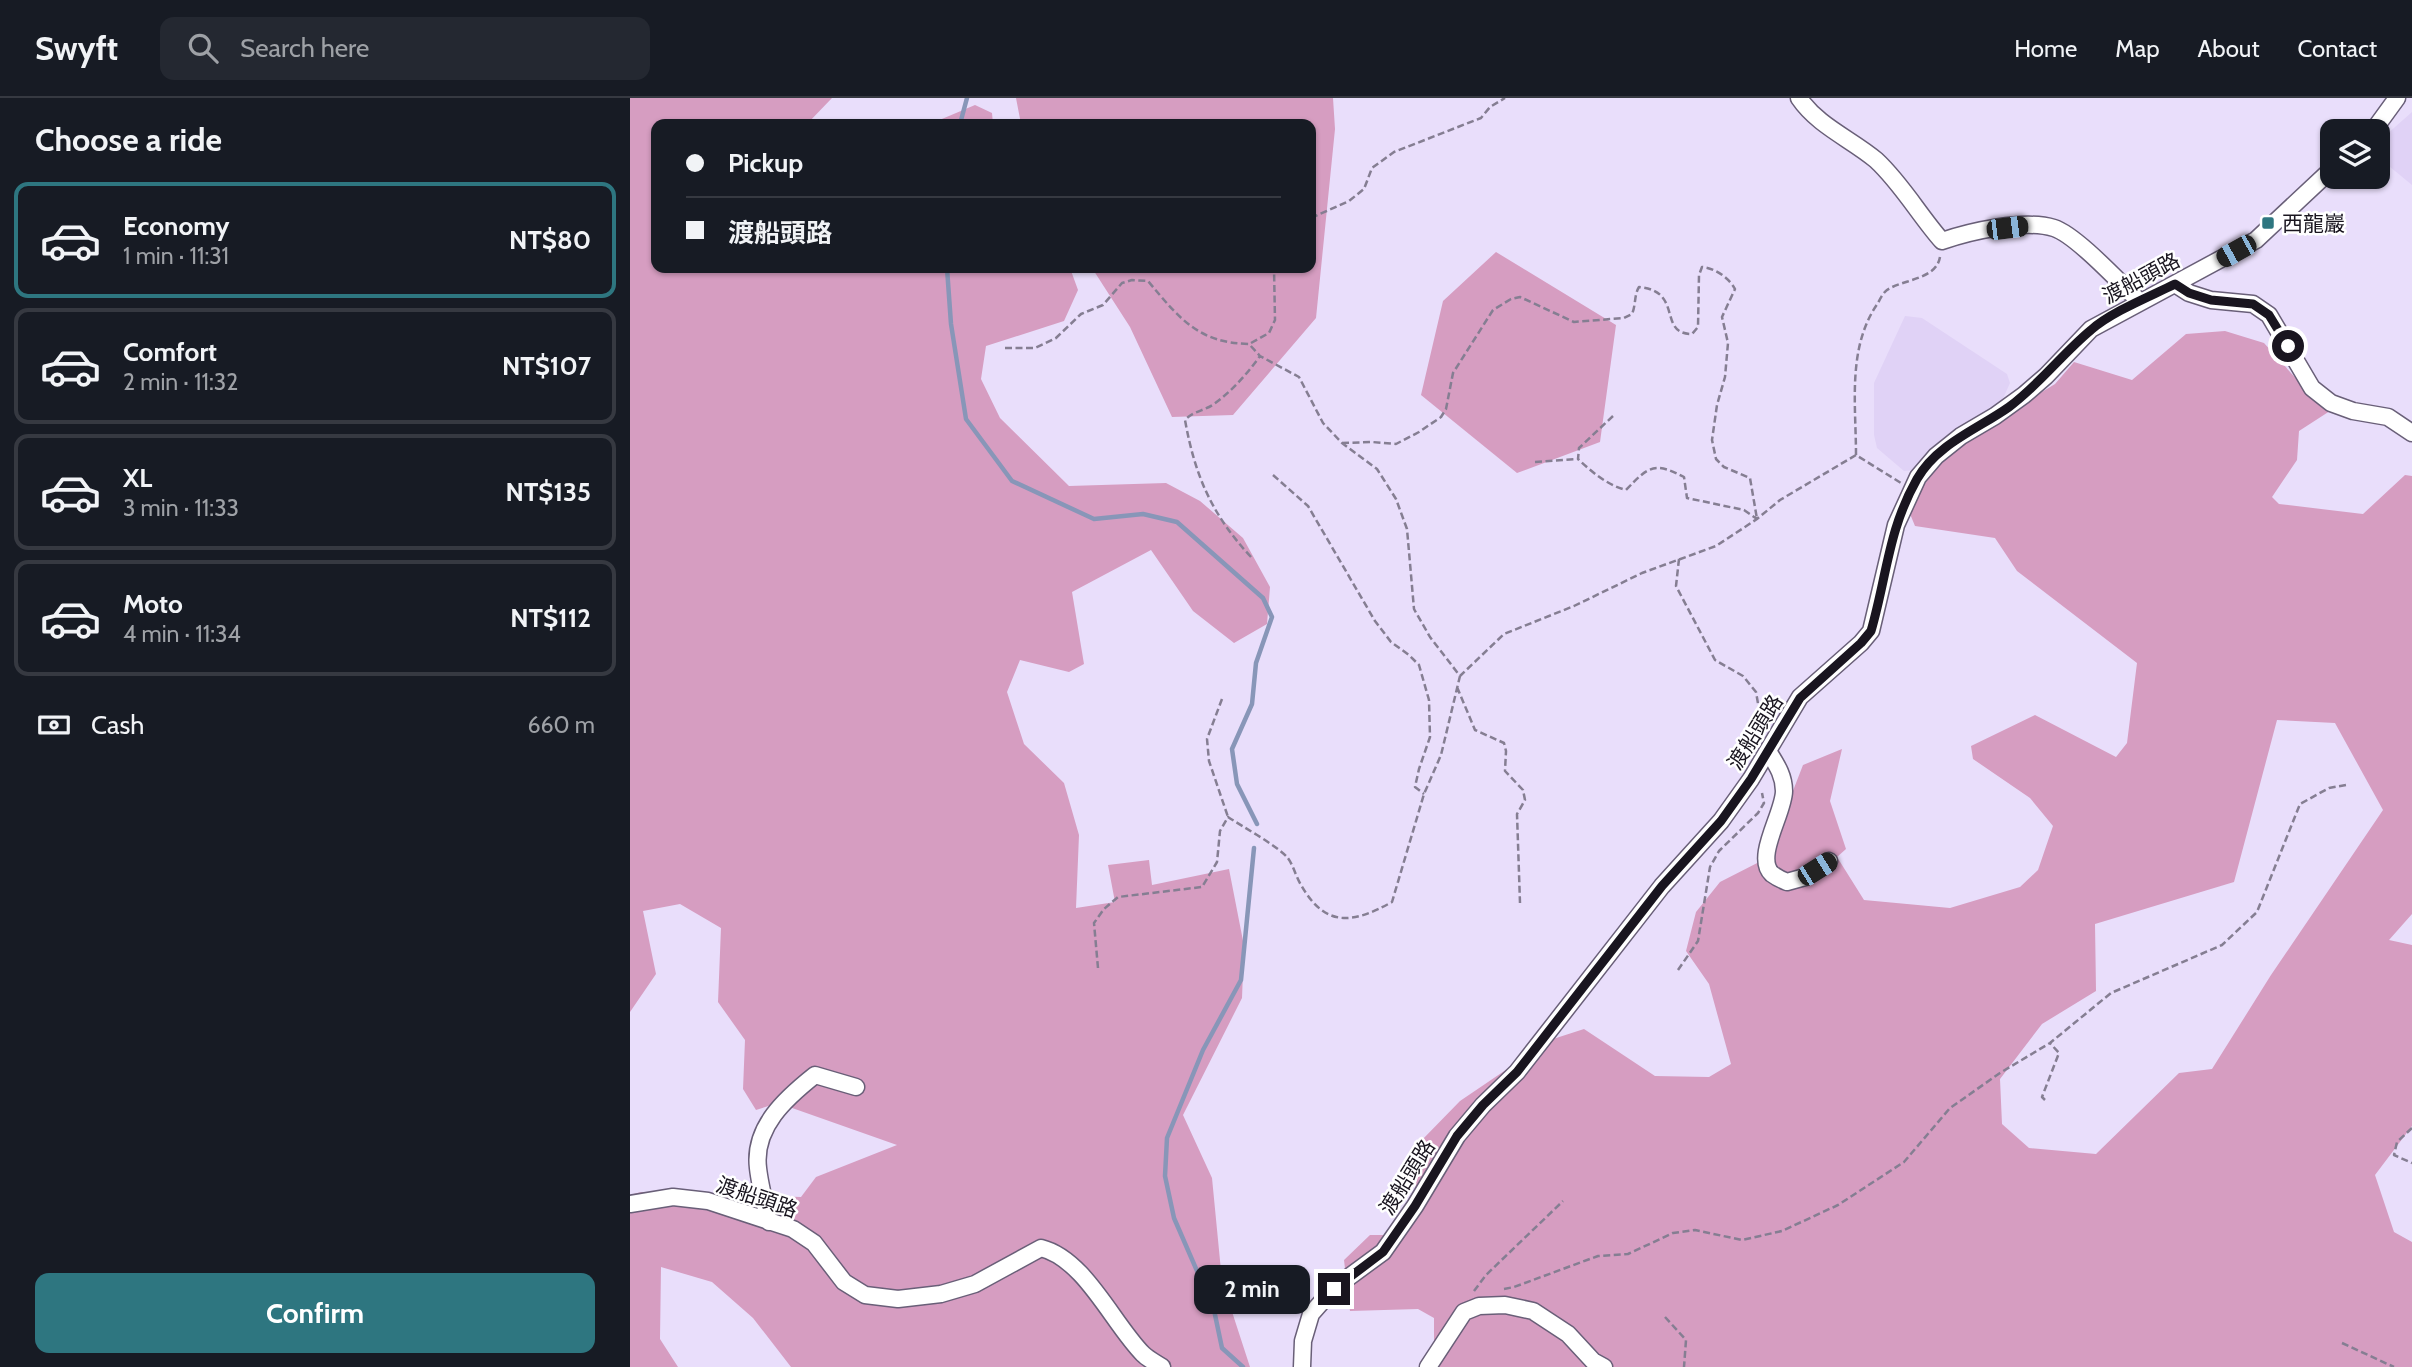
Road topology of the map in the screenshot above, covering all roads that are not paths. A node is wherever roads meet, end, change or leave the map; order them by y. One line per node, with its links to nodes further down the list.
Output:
1 (1799, 98): 6 (street)
2 (2397, 98): 3 (street)
3 (2382, 119)
4 (2320, 180): 5 (street, 渡船頭路)
5 (2175, 284): 6 (street, 渡船頭路); 7 (street)
6 (2140, 302): 8 (street, 渡船頭路)
7 (2412, 433)
8 (1765, 756): 9 (street); 14 (street, 渡船頭路)
9 (1829, 861)
10 (856, 1087): 12 (street)
11 (630, 1204): 12 (street, 渡船頭路)
12 (769, 1222): 13 (street, 渡船頭路)
13 (1162, 1367)
14 (1302, 1367)
15 (1428, 1367): 16 (street)
16 (1604, 1367)

